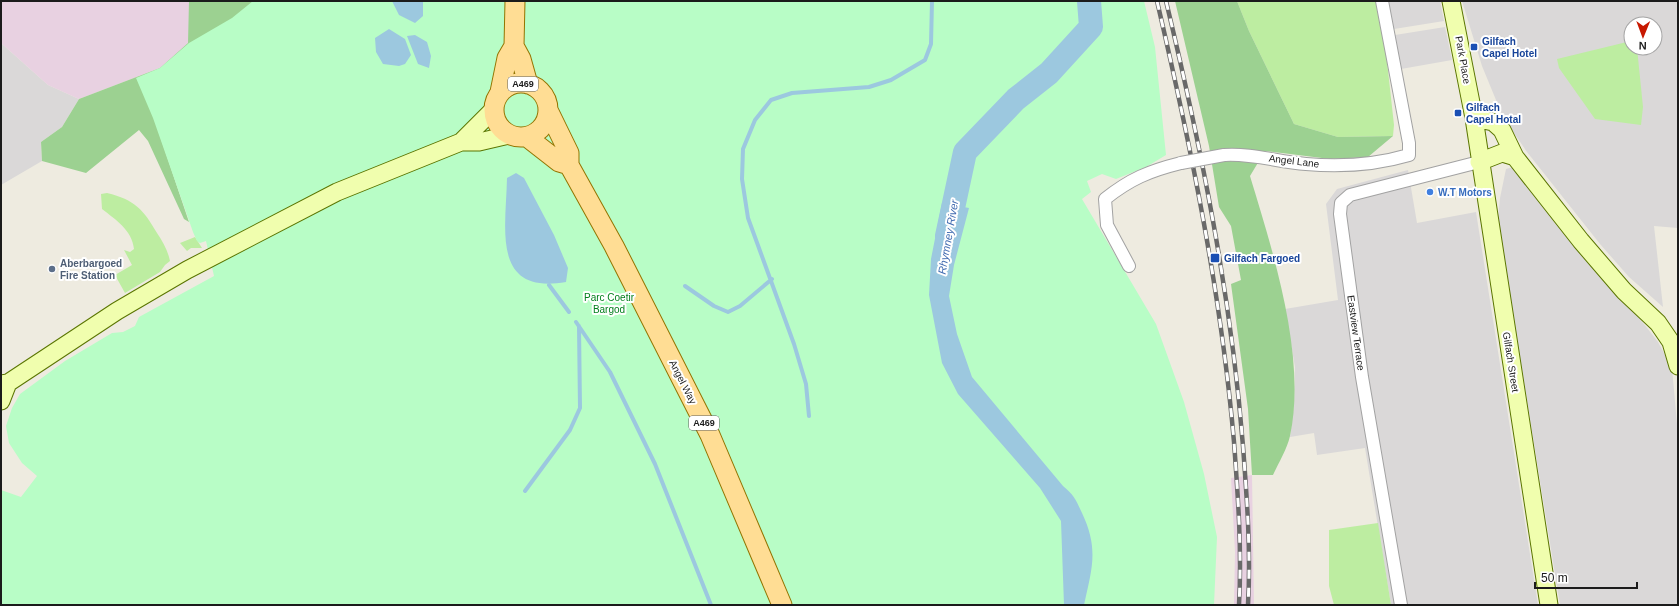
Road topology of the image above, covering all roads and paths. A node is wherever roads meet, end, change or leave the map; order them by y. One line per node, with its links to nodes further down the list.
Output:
1 (515, 1): 4 (main road, A469)
2 (1382, 1): 14 (street, Angel Lane, bridge)
3 (1451, 1): 8 (street, Park Place)
4 (514, 46): 5 (main road, A469); 6 (main road, A469)
5 (528, 84): 6 (main road, A469); 7 (main road, A469)
6 (497, 101): 9 (main road); 10 (street)
7 (548, 110): 9 (main road); 13 (main road, Angel Way / A469)
8 (1474, 118): 11 (street); 12 (street, Gilfach Street)
9 (518, 136): 10 (street); 13 (main road)
10 (461, 142): 16 (street)
11 (1515, 157): 12 (street); 15 (street)
12 (1479, 162): 19 (street, Eastview Terrace); 20 (street, Gilfach Street)
13 (569, 165): 18 (main road, Angel Way / A469)
14 (1129, 266)
15 (1678, 366)
16 (5, 383): 17 (street)
17 (1, 401)
18 (782, 605)
19 (1401, 605)
20 (1549, 605)

